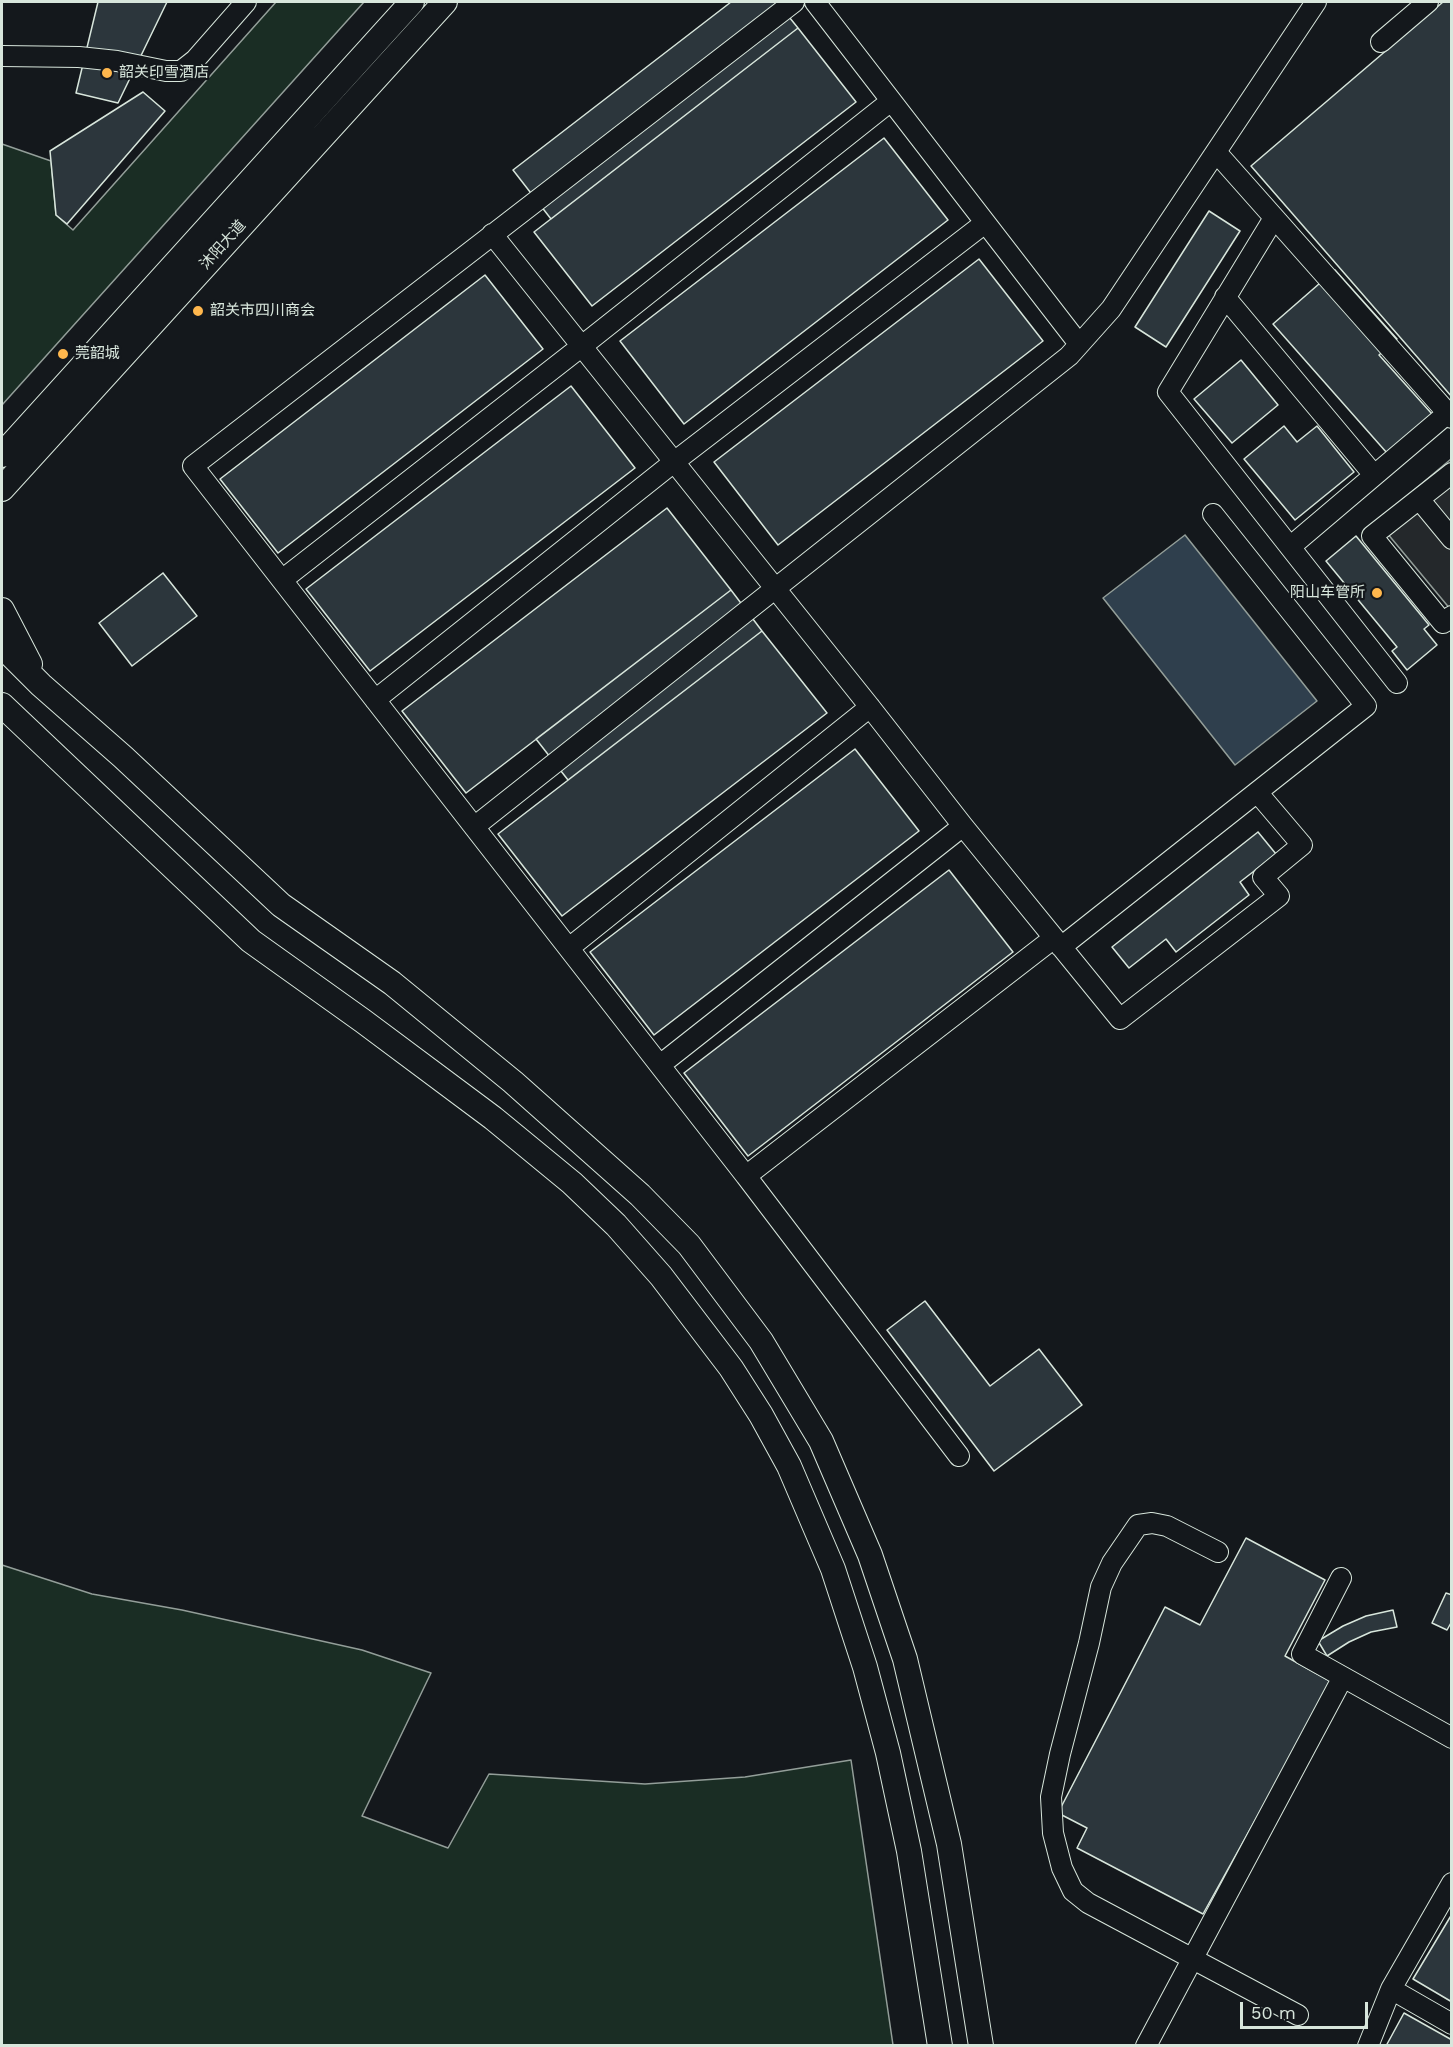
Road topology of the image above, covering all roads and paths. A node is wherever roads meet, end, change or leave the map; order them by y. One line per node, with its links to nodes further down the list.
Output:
1 (246, 2): 9 (street)
2 (412, 2): 19 (main road, 沐阳大道)
3 (445, 2): 23 (main road, 沐阳大道)
4 (794, 2): 14 (street)
5 (815, 2): 10 (street)
6 (1316, 2): 11 (street)
7 (1428, 2): 8 (street)
8 (1381, 42)
9 (2, 56)
10 (891, 101): 13 (street); 17 (street)
11 (1216, 152): 12 (street); 16 (street)
12 (1274, 218): 15 (street); 18 (street)
13 (985, 223): 16 (street); 20 (street)
14 (492, 234): 17 (street); 28 (street)
15 (1225, 297): 22 (street); 27 (street)
16 (1079, 344): 29 (street)
17 (582, 346): 20 (street); 28 (street)
18 (1450, 415): 22 (street)
19 (2, 455)
20 (674, 462): 29 (street); 35 (street)
21 (1452, 473): 24 (street)
22 (1374, 475): 27 (street)
23 (2, 489)
24 (1419, 499): 26 (street); 31 (street)
25 (1213, 514): 38 (street)
26 (1452, 539)
27 (1290, 547): 33 (street)
28 (282, 580): 35 (street)
29 (775, 588): 37 (street); 40 (street)
30 (2, 610): 34 (main road)
31 (1452, 616)
32 (2, 646): 34 (main road)
33 (1397, 683)
34 (41, 685): 56 (main road)
35 (375, 700): 40 (street)
36 (2, 705): 55 (main road)
37 (870, 707): 39 (street); 42 (street)
38 (1257, 792): 41 (street); 41 (street)
39 (963, 826): 41 (street); 43 (street)
40 (474, 827): 42 (street)
41 (1058, 942): 44 (street)
42 (569, 948): 43 (street)
43 (660, 1065): 44 (street)
44 (746, 1176): 45 (street)
45 (959, 1456)
46 (1218, 1552): 51 (street)
47 (1341, 1578): 48 (street)
48 (1343, 1677): 49 (street); 51 (street)
49 (1452, 1738)
50 (1452, 1883): 52 (street)
51 (1193, 1959): 53 (street); 57 (street)
52 (1391, 1989): 54 (street); 58 (street)
53 (1298, 2015)
54 (1452, 2024)
55 (940, 2046)
56 (981, 2046)
57 (1146, 2046)
58 (1368, 2046)

